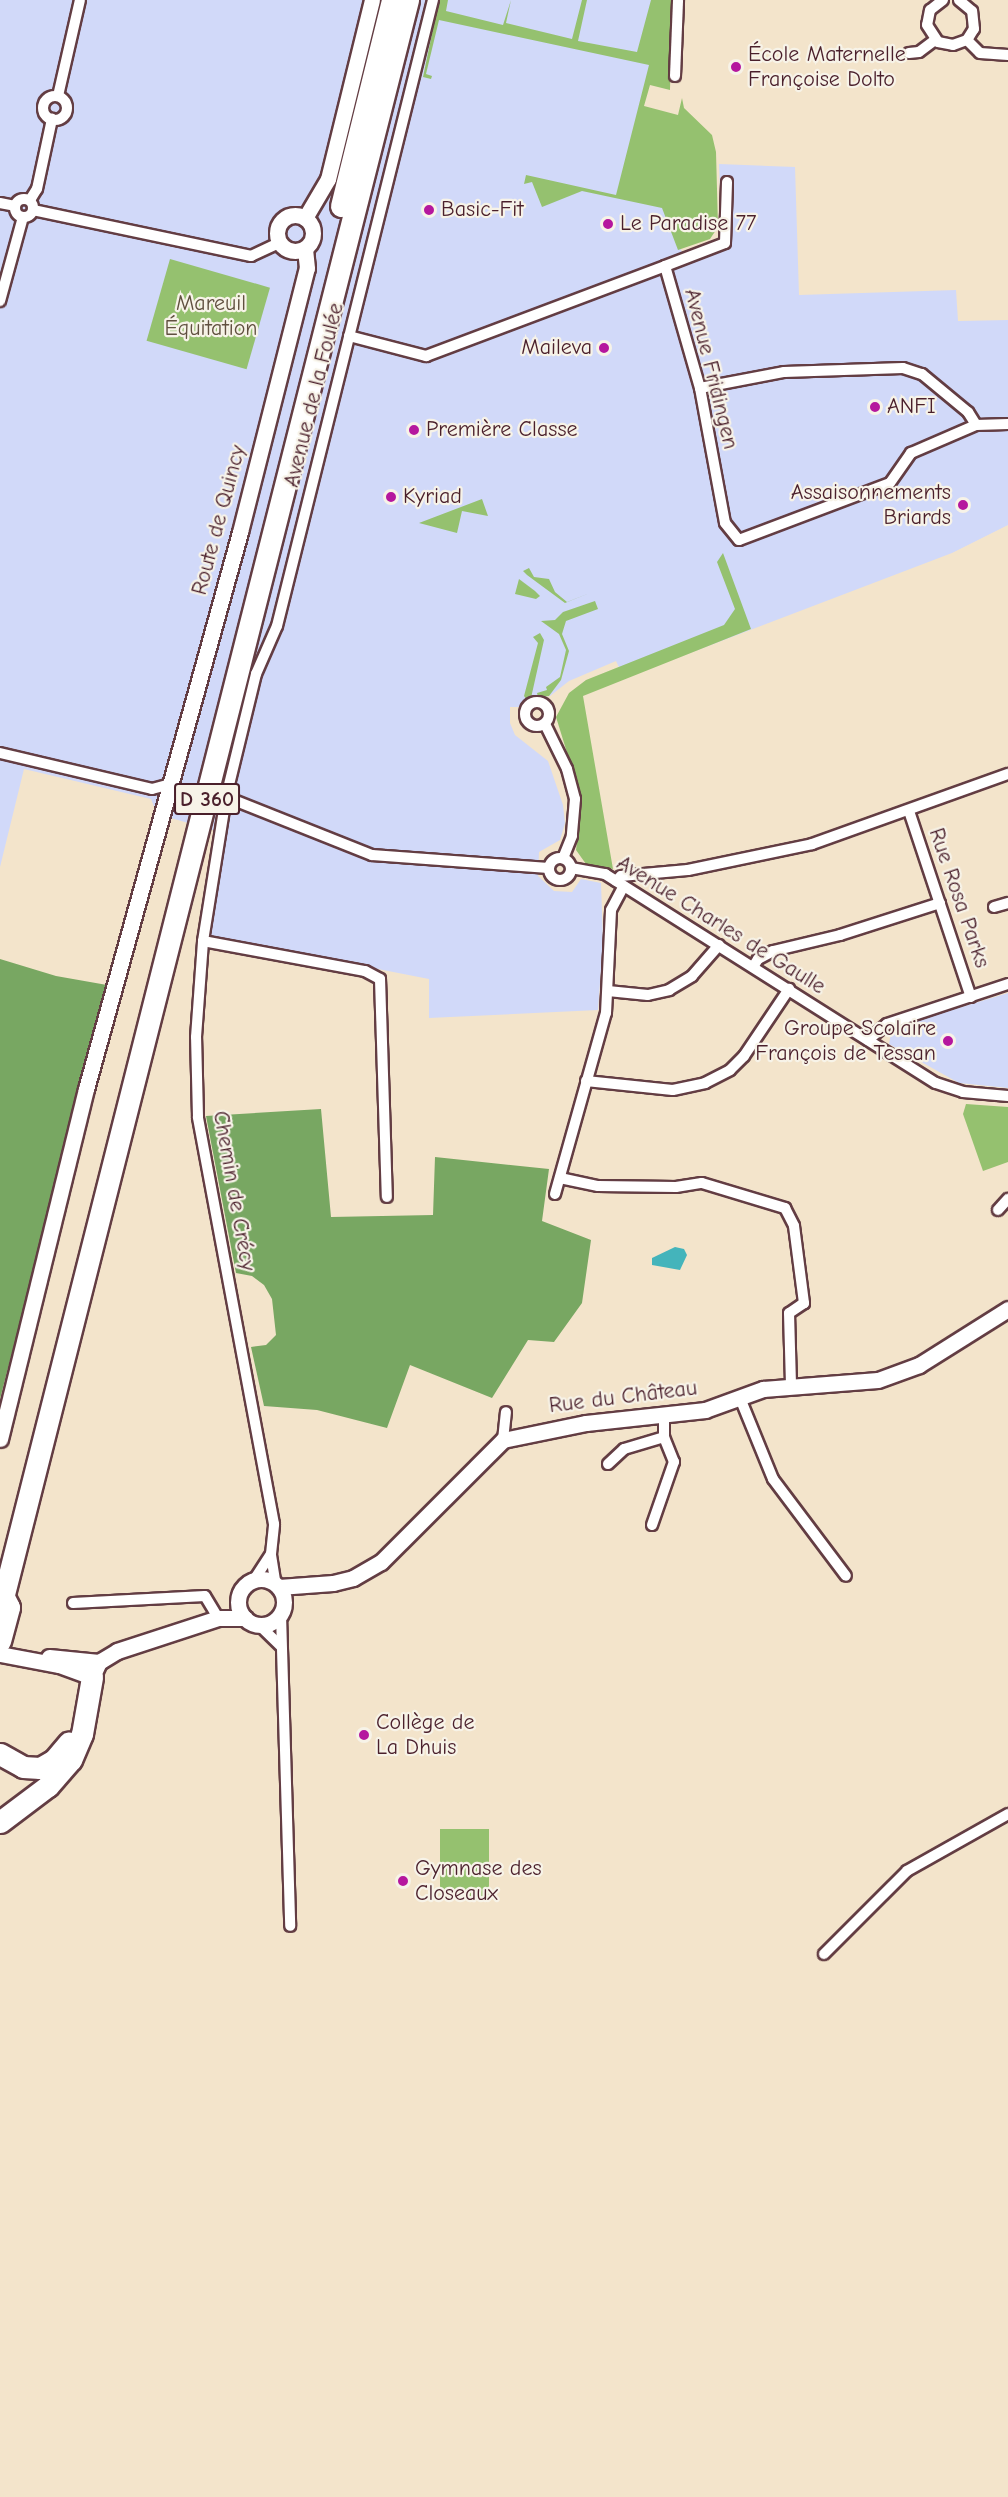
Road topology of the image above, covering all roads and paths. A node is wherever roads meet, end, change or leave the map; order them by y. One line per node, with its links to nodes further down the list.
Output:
1 (80, 0): 14 (street)
2 (372, 0): 21 (street)
3 (392, 0): 71 (highway, D 360)
4 (408, 0): 76 (highway, D 360)
5 (433, 0): 26 (street, Avenue de la Foulée)
6 (678, 0): 13 (street)
7 (936, 1): 9 (street)
8 (967, 2): 10 (street)
9 (935, 39): 10 (street); 11 (street)
10 (967, 40): 12 (street)
11 (909, 53)
12 (1008, 55)
13 (675, 76)
14 (58, 96): 15 (street); 15 (street)
15 (52, 119): 18 (street)
16 (727, 182): 24 (street)
17 (0, 203): 19 (street)
18 (31, 205): 19 (street); 20 (street); 22 (street)
19 (15, 206): 20 (street)
20 (23, 217): 25 (street)
21 (305, 218): 22 (street); 23 (street)
22 (279, 243): 23 (street)
23 (305, 249): 33 (street, Route de Quincy)
24 (665, 266): 26 (street, Avenue Fridingen); 27 (street, Avenue Fridingen)
25 (0, 301)
26 (349, 336): 35 (street, Avenue de la Foulée)
27 (700, 388): 29 (street); 29 (street, Avenue Fridingen)
28 (1008, 423): 29 (street)
29 (976, 425)
30 (545, 724): 38 (street)
31 (0, 753): 34 (street)
32 (1008, 774): 37 (street)
33 (171, 784): 34 (street); 36 (street, Route de Quincy)
34 (152, 789): 36 (street)
35 (226, 796): 39 (street); 45 (street, Chemin de Crécy)
36 (167, 801): 66 (street, Route de Quincy)
37 (909, 811): 41 (street); 42 (street, Rue Rosa Parks)
38 (562, 858): 39 (street); 40 (street)
39 (549, 868): 40 (street)
40 (571, 868): 41 (street, Avenue Charles de Gaulle)
41 (620, 884): 46 (street, Avenue Charles de Gaulle); 50 (street)
42 (940, 903): 47 (street); 51 (street, Rue Rosa Parks)
43 (1008, 903): 44 (street)
44 (994, 907)
45 (203, 940): 57 (street); 70 (street, Chemin de Crécy)
46 (719, 945): 47 (street, Avenue Charles de Gaulle); 50 (street)
47 (753, 967): 49 (street, Avenue Charles de Gaulle)
48 (1008, 984): 51 (street)
49 (789, 989): 52 (street, Avenue Charles de Gaulle); 53 (street)
50 (608, 992): 53 (street)
51 (971, 997): 52 (street)
52 (868, 1040): 54 (street, Avenue Charles de Gaulle)
53 (586, 1081): 55 (street)
54 (1008, 1096)
55 (560, 1178): 56 (street); 61 (street)
56 (555, 1194)
57 (387, 1197)
58 (1008, 1199): 59 (street)
59 (998, 1210)
60 (1008, 1309): 61 (street, Rue du Château)
61 (791, 1386): 62 (street, Rue du Château)
62 (740, 1398): 64 (street, Rue du Château); 72 (street)
63 (506, 1412): 67 (street)
64 (664, 1416): 65 (street); 67 (street, Rue du Château)
65 (664, 1437): 68 (street); 69 (street)
66 (0, 1439)
67 (503, 1440): 74 (street)
68 (608, 1464)
69 (652, 1525)
70 (271, 1554): 73 (street, Chemin de Crécy); 74 (street, Chemin de Crécy)
71 (0, 1556)
72 (846, 1576)
73 (254, 1580): 74 (street); 75 (street)
74 (278, 1586): 78 (street)
75 (238, 1598): 79 (street); 80 (street)
76 (2, 1603): 83 (highway)
77 (73, 1603): 79 (street)
78 (281, 1615): 81 (street); 82 (street)
79 (218, 1618): 80 (street); 84 (street)
80 (245, 1618): 81 (street)
81 (259, 1625): 82 (street)
82 (282, 1646): 89 (street)
83 (2, 1650): 84 (street)
84 (96, 1670): 85 (highway)
85 (85, 1713): 86 (highway); 88 (highway)
86 (0, 1754)
87 (1007, 1816): 90 (street)
88 (0, 1821)
89 (290, 1926)
90 (824, 1954)

